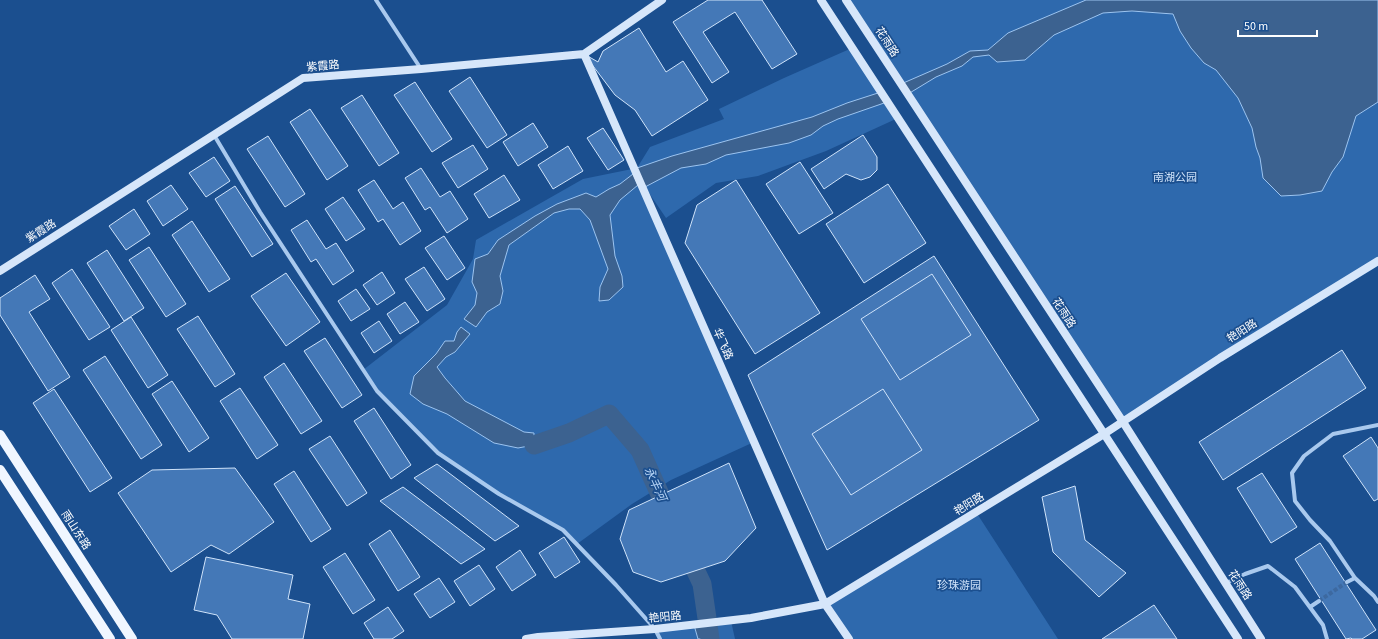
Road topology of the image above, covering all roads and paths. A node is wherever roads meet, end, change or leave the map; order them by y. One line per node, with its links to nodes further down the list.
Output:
1 (376, 0): 6 (street)
2 (662, 0): 5 (street, 紫霞路)
3 (821, 0): 12 (street)
4 (846, 0): 10 (street, 花雨路)
5 (584, 54): 6 (street, 紫霞路); 20 (street, 华飞路)
6 (421, 69): 7 (street, 紫霞路)
7 (214, 135): 9 (street, 紫霞路); 22 (street)
8 (1378, 261): 10 (street, 艳阳路)
9 (0, 271)
10 (1123, 422): 12 (street, 艳阳路); 17 (street, 花雨路)
11 (1378, 425): 15 (street)
12 (1104, 434): 20 (street, 艳阳路); 28 (street)
13 (0, 435): 24 (main road, 雨山东路)
14 (0, 470): 23 (main road)
15 (1355, 578): 16 (street); 19 (street)
16 (1347, 582)
17 (1226, 583): 21 (street); 29 (street, 花雨路)
18 (1319, 601): 21 (street)
19 (1378, 602)
20 (825, 604): 22 (street, 艳阳路); 27 (street, 华飞路)
21 (1310, 607): 30 (street)
22 (654, 629): 25 (street, 艳阳路); 26 (street)
23 (110, 639)
24 (132, 639)
25 (526, 639)
26 (660, 639)
27 (848, 639)
28 (1238, 639)
29 (1261, 639)
30 (1327, 639)

